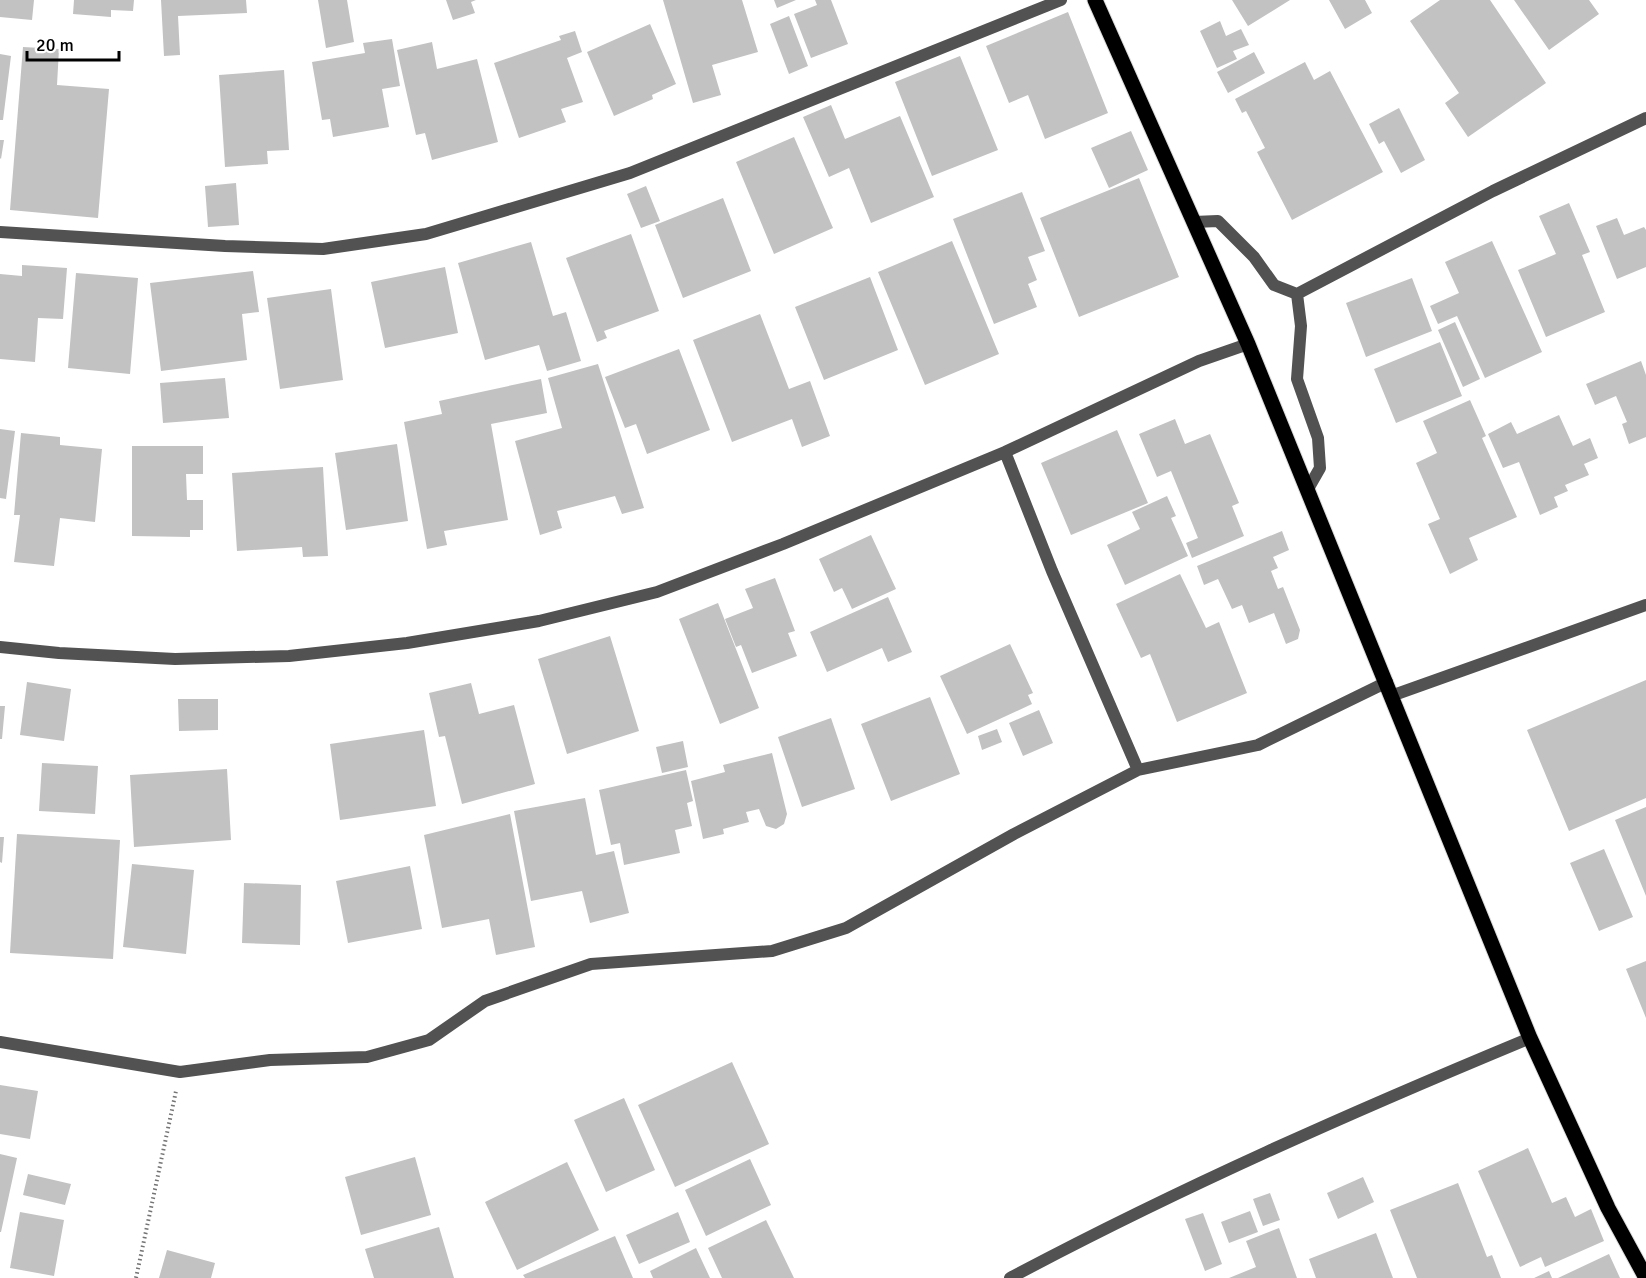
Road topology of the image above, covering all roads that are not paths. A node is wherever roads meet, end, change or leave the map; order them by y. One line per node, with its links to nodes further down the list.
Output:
1 (1061, 0): 5 (street)
2 (1095, 0): 4 (main road)
3 (1646, 118): 6 (street)
4 (1194, 222): 6 (street); 7 (main road)
5 (0, 232)
6 (1297, 294): 9 (street)
7 (1248, 344): 8 (street); 9 (main road)
8 (1005, 452): 11 (street); 13 (street)
9 (1308, 489): 12 (main road)
10 (1646, 605): 12 (street)
11 (0, 647)
12 (1389, 689): 13 (street); 14 (main road)
13 (1138, 770): 15 (street)
14 (1530, 1038): 16 (street); 17 (main road)
15 (0, 1042)
16 (1010, 1278)
17 (1646, 1278)

